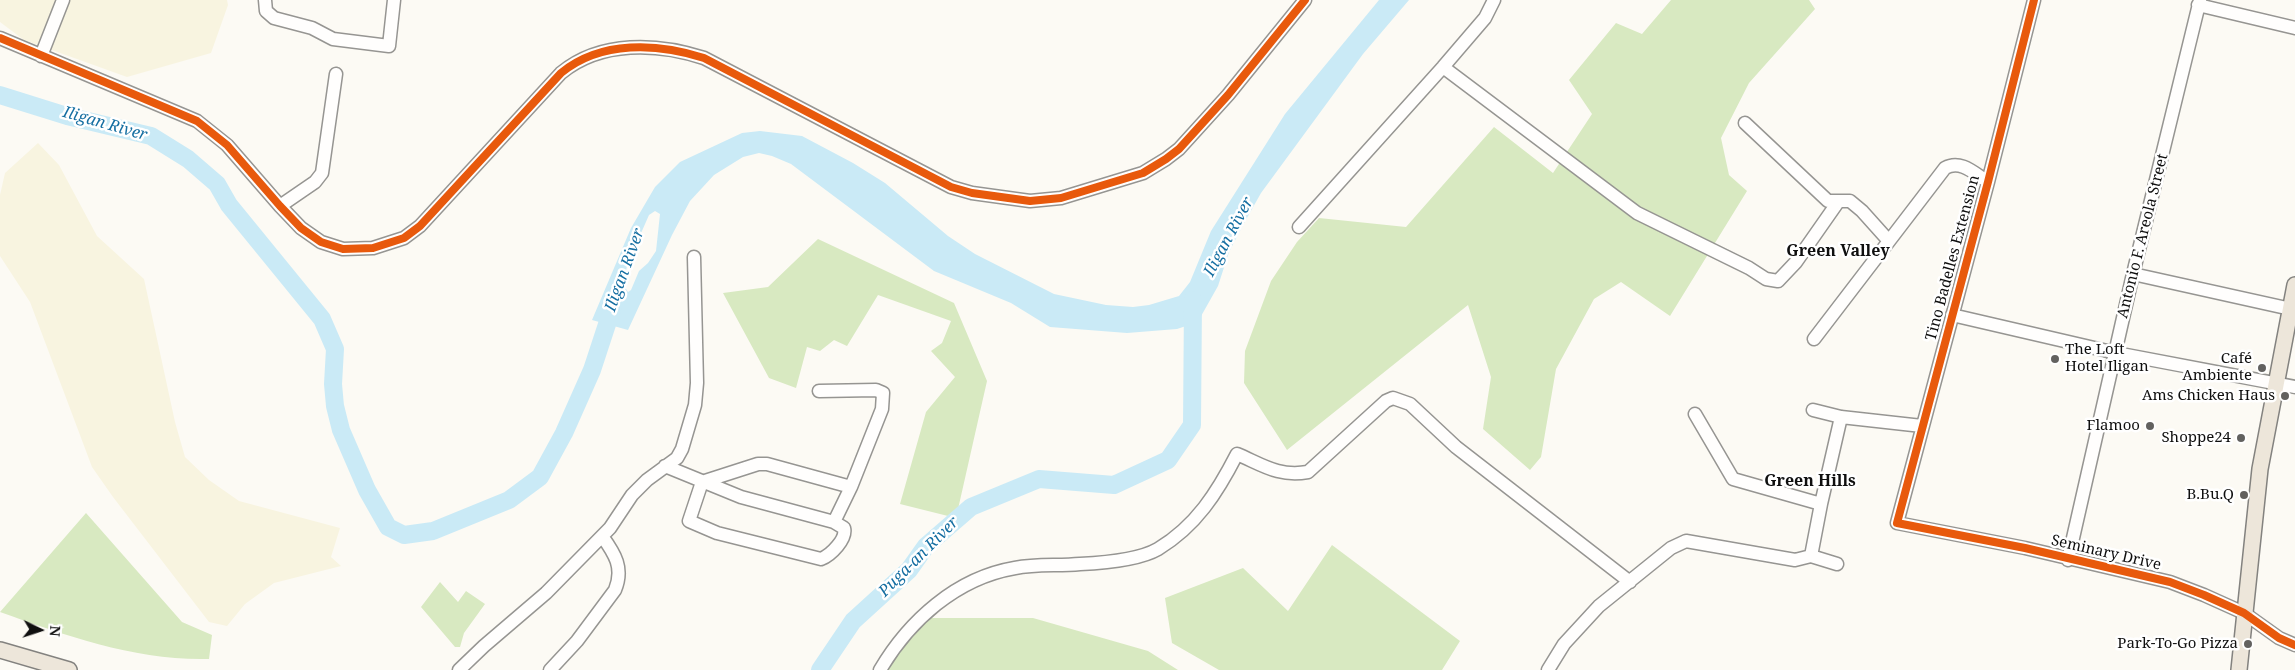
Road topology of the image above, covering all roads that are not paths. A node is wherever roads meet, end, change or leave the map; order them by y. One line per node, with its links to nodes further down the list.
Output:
1 (63, 0): 10 (street)
2 (265, 0): 3 (street)
3 (394, 0)
4 (1305, 0): 16 (street)
5 (1494, 0): 11 (street)
6 (2034, 0): 14 (street, Tino Badelles Extension)
7 (2199, 3): 8 (street); 20 (street, Antonio F. Areola Street)
8 (2295, 28)
9 (0, 38): 10 (street)
10 (41, 56): 16 (street)
11 (1443, 67): 15 (street); 17 (street)
12 (336, 74): 16 (street)
13 (1745, 123): 15 (street)
14 (1988, 182): 18 (street); 23 (street, Tino Badelles Extension)
15 (1838, 202): 18 (street)
16 (280, 206)
17 (1299, 227)
18 (1888, 240): 24 (street)
19 (694, 257): 33 (street)
20 (2133, 274): 22 (street); 25 (street, Antonio F. Areola Street)
21 (2295, 285): 22 (main road)
22 (2292, 310): 26 (main road)
23 (1952, 314): 25 (street); 32 (street, Tino Badelles Extension)
24 (1814, 339)
25 (2116, 352): 26 (street); 41 (street, Antonio F. Areola Street)
26 (2275, 383): 27 (street); 44 (main road)
27 (2295, 388)
28 (819, 391): 35 (street)
29 (1813, 410): 31 (street)
30 (1695, 414): 36 (street)
31 (1841, 417): 32 (street); 36 (street)
32 (1922, 426): 38 (street, Tino Badelles Extension)
33 (665, 466): 34 (street); 39 (street)
34 (702, 482): 35 (street); 37 (street); 37 (street)
35 (851, 487): 37 (street)
36 (1821, 504): 40 (street)
37 (834, 522)
38 (1897, 523): 41 (street, Seminary Drive)
39 (602, 536): 48 (street); 49 (street)
40 (1811, 556): 42 (street); 43 (street)
41 (2068, 560): 44 (street, Seminary Drive)
42 (1837, 564)
43 (1630, 582): 50 (street); 51 (street)
44 (2244, 614): 45 (street, Seminary Drive); 52 (main road)
45 (2295, 645)
46 (0, 650): 47 (main road)
47 (69, 670)
48 (459, 670)
49 (550, 670)
50 (880, 670)
51 (1548, 670)
52 (2239, 670)

